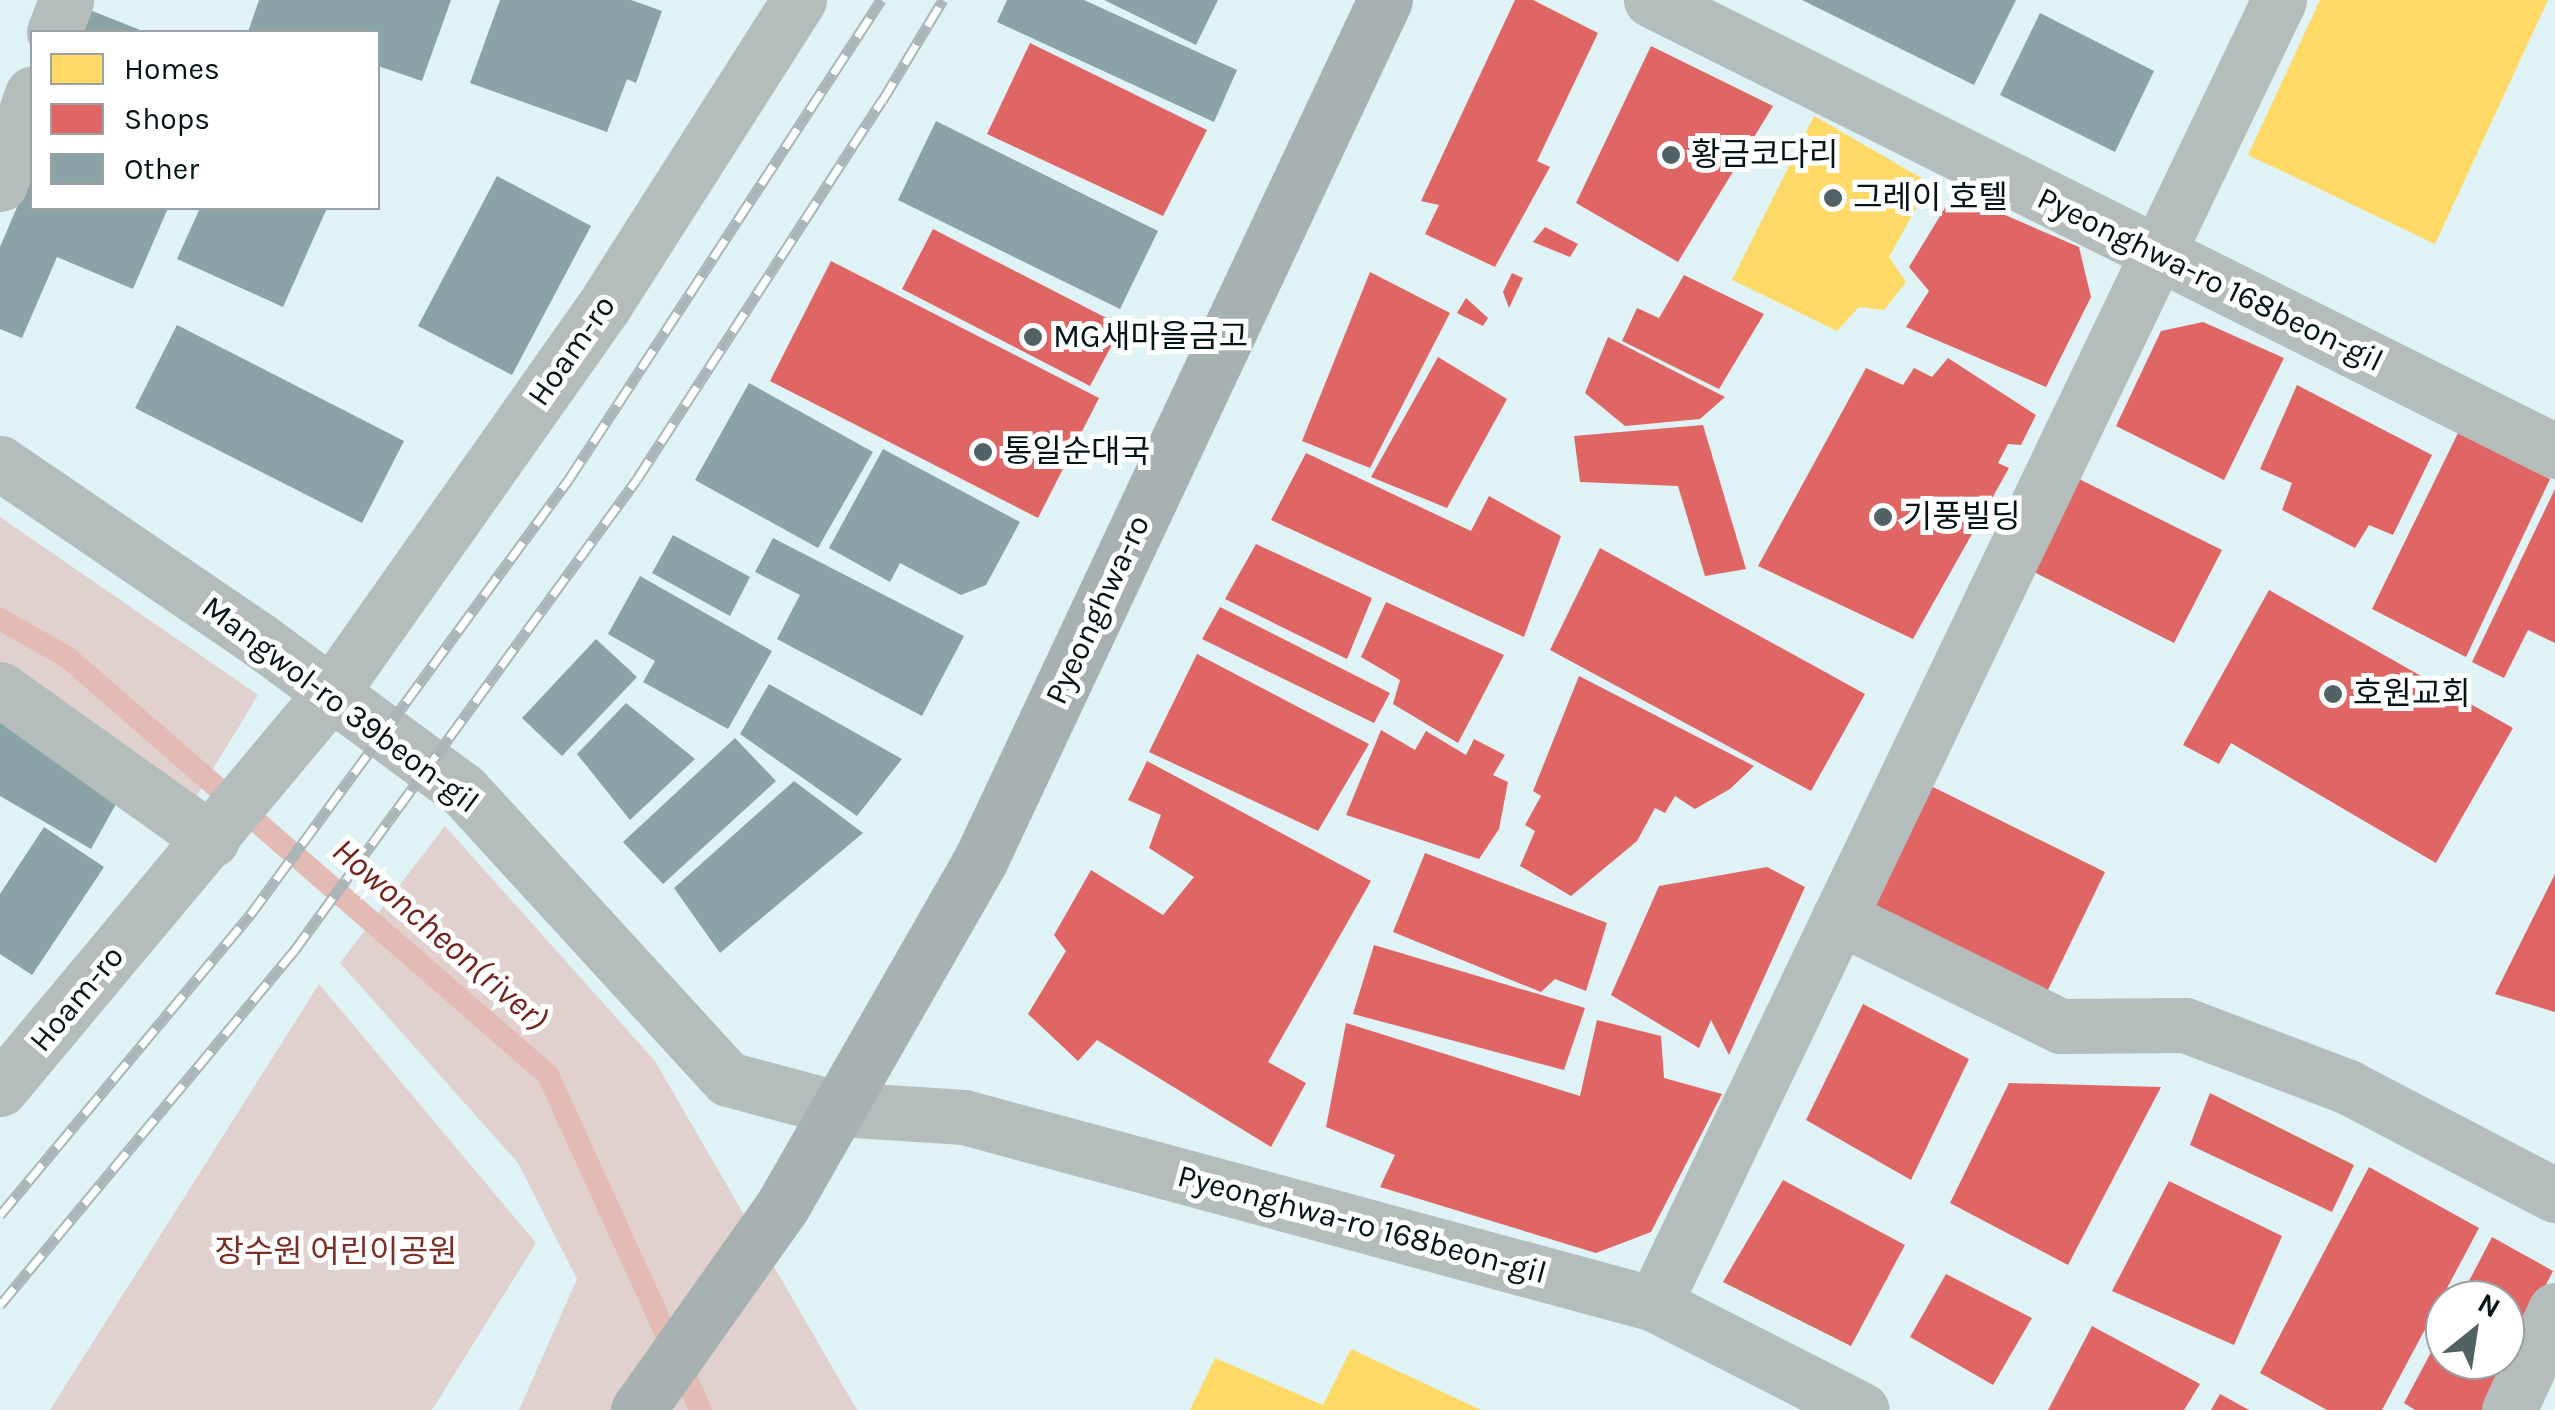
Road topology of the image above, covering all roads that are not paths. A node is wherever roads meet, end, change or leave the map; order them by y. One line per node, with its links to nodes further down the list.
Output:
1 (66, 0): 6 (street)
2 (799, 0): 13 (street, Hoam-ro)
3 (1384, 0): 17 (main road, Pyeonghwa-ro)
4 (1651, 0): 9 (street, Pyeonghwa-ro 168beon-gil)
5 (2279, 0): 9 (street)
6 (55, 30)
7 (30, 100): 8 (street)
8 (0, 184)
9 (2158, 254): 10 (street, Pyeonghwa-ro 168beon-gil); 15 (street)
10 (2555, 451)
11 (0, 463): 13 (street, Mangwol-ro 39beon-gil)
12 (0, 689): 14 (street)
13 (331, 693): 14 (street, Hoam-ro); 17 (street, Mangwol-ro 39beon-gil)
14 (222, 828): 16 (street, Hoam-ro)
15 (1840, 917): 18 (street); 19 (street)
16 (0, 1089)
17 (840, 1109): 19 (street, Pyeonghwa-ro 168beon-gil); 21 (main road, Pyeonghwa-ro)
18 (2555, 1195)
19 (1654, 1304): 22 (street, Pyeonghwa-ro 168beon-gil)
20 (2555, 1310): 23 (street)
21 (638, 1410)
22 (1862, 1410)
23 (2509, 1410)

